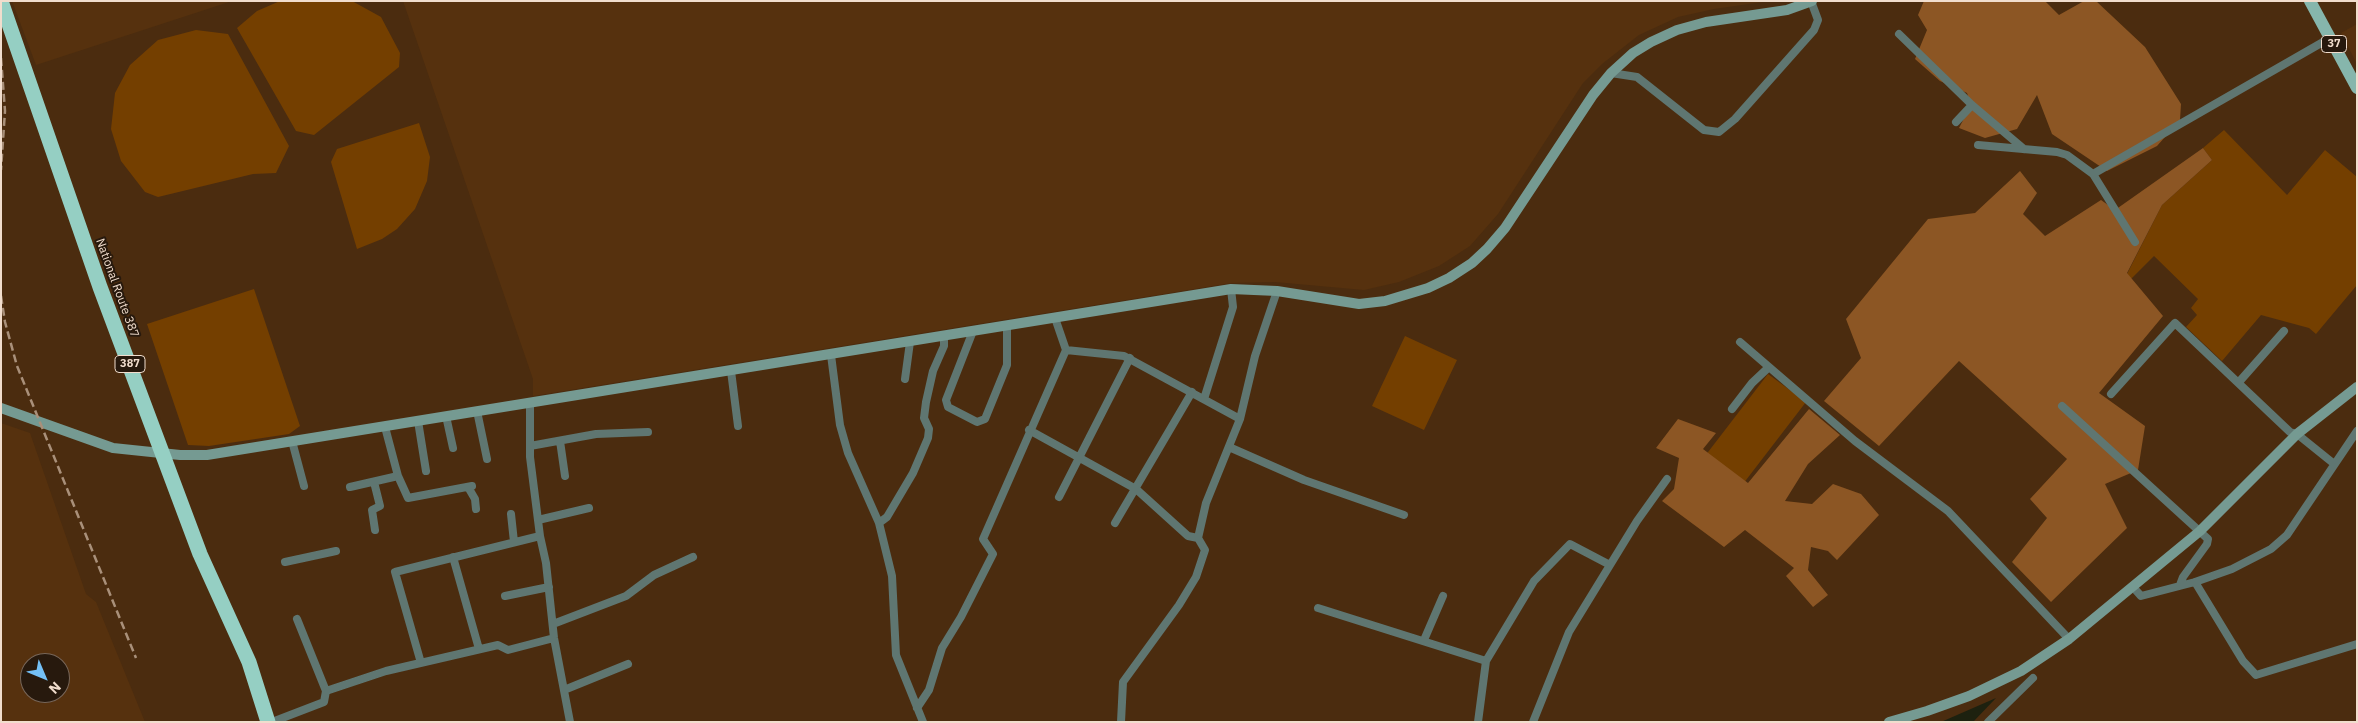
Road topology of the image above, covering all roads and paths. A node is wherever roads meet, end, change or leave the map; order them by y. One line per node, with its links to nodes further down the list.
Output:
1 (2, 1): 53 (highway, National Route 387 / 387)
2 (1811, 1): 6 (street); 6 (street)
3 (2310, 1): 5 (main road, 37)
4 (1899, 34): 8 (street)
5 (2330, 38): 7 (main road, 37); 12 (street)
6 (1611, 73): 15 (street)
7 (2357, 88)
8 (1972, 105): 9 (street); 11 (street)
9 (1956, 122)
10 (1978, 145): 11 (street)
11 (2024, 149): 12 (street)
12 (2093, 174): 13 (street)
13 (2135, 242)
14 (1231, 289): 15 (street); 16 (street); 33 (street)
15 (1277, 291): 40 (street)
16 (1055, 318): 17 (street); 23 (street)
17 (1008, 326): 18 (street); 18 (street)
18 (973, 331): 20 (street)
19 (2284, 331): 29 (street)
20 (944, 336): 21 (street); 71 (street)
21 (910, 342): 24 (street); 28 (street)
22 (1740, 342): 26 (street)
23 (1066, 350): 25 (street); 44 (street)
24 (830, 355): 27 (street); 71 (street)
25 (1130, 358): 31 (street); 54 (street)
26 (1769, 367): 37 (street); 93 (street)
27 (731, 371): 34 (street); 42 (street)
28 (906, 379)
29 (2239, 382): 32 (street); 47 (street)
30 (2357, 387): 47 (street)
31 (1192, 392): 33 (street); 64 (street)
32 (2111, 394)
33 (1204, 399): 40 (street)
34 (530, 402): 38 (street); 50 (street)
35 (2062, 406): 74 (street)
36 (1, 408): 53 (street)
37 (1732, 408)
38 (477, 411): 39 (street); 55 (street)
39 (446, 416): 41 (street); 52 (street)
40 (1240, 419): 51 (street)
41 (418, 421): 43 (street); 57 (street)
42 (738, 426)
43 (386, 427): 48 (street); 58 (street)
44 (1029, 430): 54 (street); 103 (street)
45 (2357, 431): 56 (street)
46 (648, 432): 49 (street)
47 (2297, 434): 56 (street); 74 (street)
48 (292, 441): 53 (street); 62 (street)
49 (560, 441): 50 (street); 59 (street)
50 (530, 446): 70 (street)
51 (1229, 447): 69 (street); 76 (street)
52 (453, 448)
53 (162, 453): 104 (highway, National Route 387 / 387)
54 (1080, 457): 64 (street); 65 (street)
55 (487, 459)
56 (2333, 464): 83 (street)
57 (426, 471)
58 (398, 476): 61 (street); 67 (street)
59 (565, 476)
60 (1667, 479): 82 (street)
61 (374, 482): 63 (street); 73 (street)
62 (304, 486)
63 (350, 487)
64 (1136, 488): 72 (street); 76 (street)
65 (1059, 497)
66 (589, 508): 70 (street)
67 (476, 509)
68 (511, 514): 77 (street)
69 (1404, 515)
70 (538, 520): 75 (street)
71 (879, 523): 103 (street)
72 (1116, 523)
73 (375, 530)
74 (2200, 531): 84 (street); 86 (street)
75 (540, 536): 77 (street); 85 (street)
76 (1198, 538): 107 (street)
77 (514, 542): 80 (street)
78 (336, 550): 81 (street)
79 (693, 557): 91 (street)
80 (453, 558): 96 (street); 98 (street)
81 (285, 562)
82 (1610, 565): 97 (street); 109 (street)
83 (2195, 582): 84 (street); 95 (street)
84 (2180, 585): 86 (street)
85 (549, 587): 87 (street); 91 (street)
86 (2133, 587): 93 (street)
87 (505, 596)
88 (1443, 596): 94 (street)
89 (1318, 608): 94 (street)
90 (297, 619): 102 (street)
91 (553, 624): 92 (street)
92 (554, 638): 96 (street); 101 (street)
93 (2069, 639): 110 (street)
94 (1424, 640): 97 (street)
95 (2357, 644)
96 (479, 650): 98 (street)
97 (1486, 662): 108 (street)
98 (421, 663): 102 (street)
99 (628, 664): 101 (street)
100 (2033, 678): 111 (street)
101 (564, 690): 105 (street)
102 (326, 691): 104 (street)
103 (916, 708): 106 (street)
104 (270, 722)
105 (570, 722)
106 (923, 722)
107 (1121, 722)
108 (1478, 722)
109 (1533, 722)
110 (1890, 722)
111 (1988, 722)

